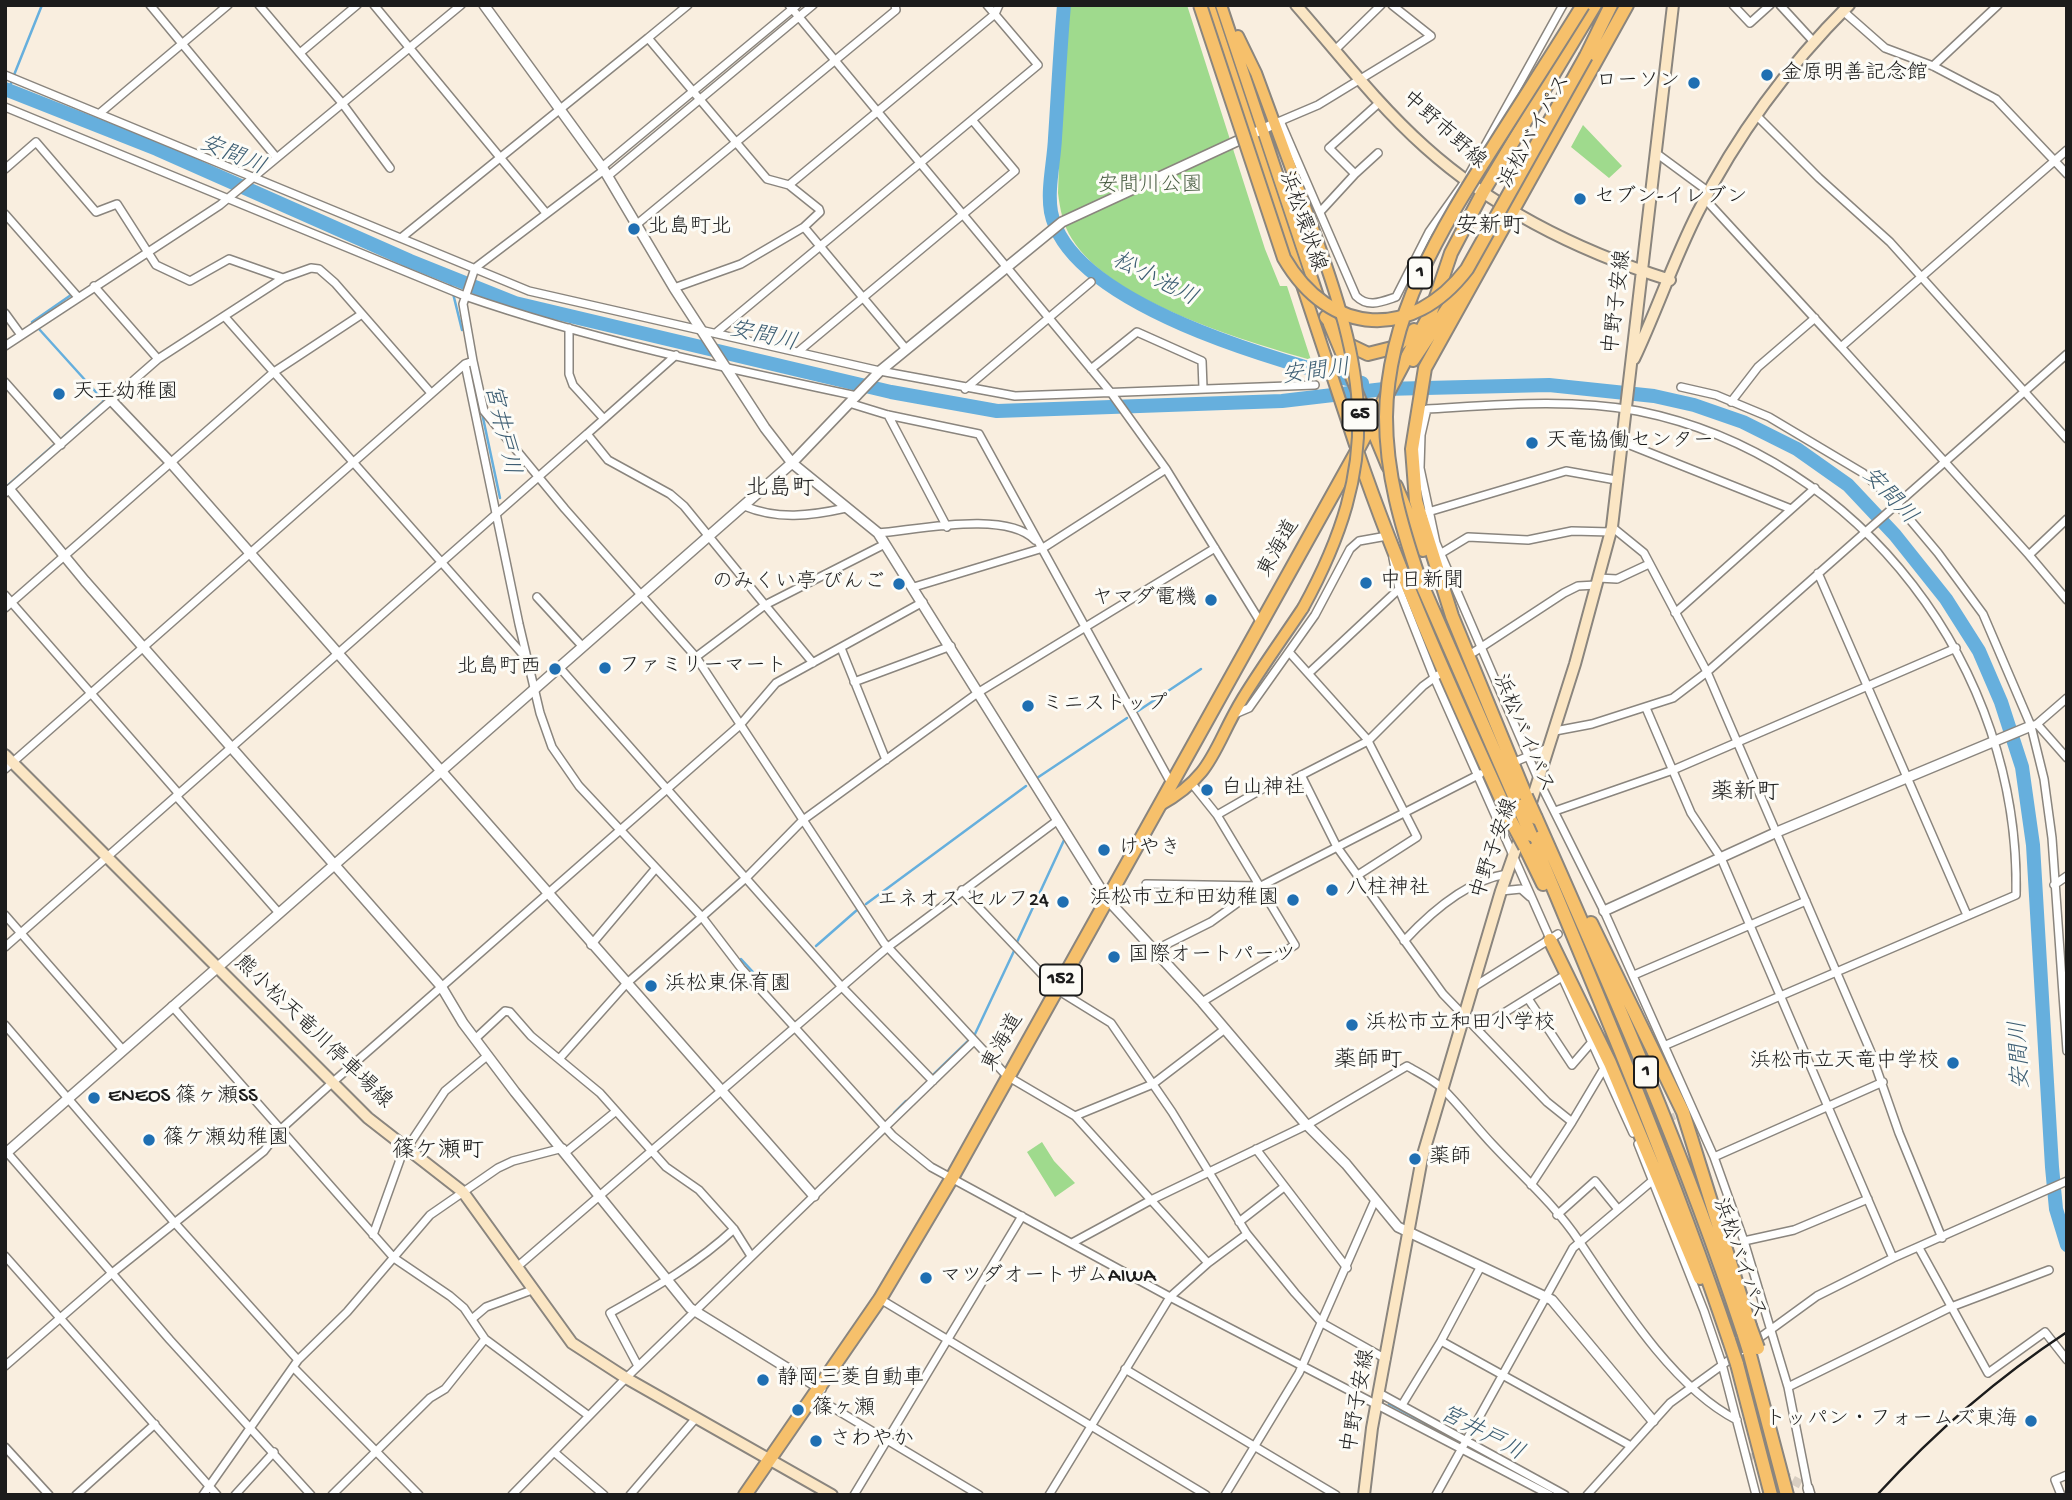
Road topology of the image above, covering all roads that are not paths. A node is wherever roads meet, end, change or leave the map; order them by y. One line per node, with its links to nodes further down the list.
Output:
1 (150, 5): 35 (street)
2 (228, 5): 35 (street)
3 (259, 5): 38 (street)
4 (357, 5): 38 (street)
5 (374, 5): 36 (street)
6 (461, 5): 36 (street)
7 (484, 5): 49 (street)
8 (688, 5): 33 (street)
9 (814, 5): 32 (street)
10 (895, 5): 39 (street)
11 (988, 5): 31 (street)
12 (999, 5): 31 (street)
13 (1200, 5): 22 (highway, bridge)
14 (1209, 5): 54 (main road, 浜松環状線 / 65)
15 (1222, 5): 53 (main road, 65)
16 (1296, 5): 37 (main road, 中野市野線)
17 (1381, 5): 37 (street)
18 (1392, 5): 42 (street)
19 (1563, 5): 69 (street)
20 (1583, 5): 238 (highway, 浜松バイパス / 1, bridge)
21 (1595, 5): 71 (highway, 1)
22 (1611, 5)
23 (1627, 5): 77 (highway, 浜松バイパス / 1)
24 (1673, 5): 58 (main road, 中野子安線)
25 (1733, 5): 26 (street)
26 (1770, 5)
27 (1780, 5): 34 (street)
28 (1998, 5): 40 (street)
29 (793, 7): 32 (street); 43 (street)
30 (1846, 8): 34 (main road); 40 (street)
31 (995, 14): 48 (street); 52 (street)
32 (799, 17): 39 (street); 44 (street)
33 (648, 38): 43 (street); 49 (street)
34 (1814, 42): 51 (main road)
35 (181, 44): 50 (street); 59 (street)
36 (409, 49): 46 (street); 60 (street)
37 (1335, 50): 42 (main road, 中野市野線)
38 (300, 53): 46 (street)
39 (836, 60): 48 (street); 55 (street)
40 (1933, 66): 61 (street)
41 (5, 75): 50 (street)
42 (1359, 79): 45 (main road, 中野市野線); 53 (street)
43 (693, 92): 44 (street); 65 (street)
44 (700, 100): 55 (street); 65 (street)
45 (1380, 102): 66 (street); 69 (main road, 中野市野線)
46 (342, 103): 59 (street); 63 (street)
47 (5, 107): 73 (street)
48 (878, 111): 62 (street); 70 (street)
49 (561, 112): 60 (street); 65 (street)
50 (100, 113): 68 (street)
51 (1757, 116): 72 (main road); 87 (street)
52 (973, 121): 62 (street); 78 (street)
53 (1272, 125): 54 (street); 74 (street); 101 (main road, 浜松環状線 / 65); 214 (main road, 65, bridge)
54 (1251, 134): 84 (street); 141 (main road, 浜松環状線 / 65)
55 (735, 143): 70 (street); 79 (street)
56 (2067, 150): 61 (street)
57 (1378, 153): 66 (street)
58 (1656, 153): 72 (street); 86 (main road, 中野子安線)
59 (276, 157): 68 (street)
60 (502, 159): 75 (street); 81 (street)
61 (2055, 160): 67 (street); 87 (street)
62 (921, 163): 78 (street); 82 (street)
63 (390, 168)
64 (5, 169): 83 (street)
65 (605, 171): 75 (street); 79 (street)
66 (1355, 174): 74 (street)
67 (2067, 174)
68 (253, 177): 73 (street); 81 (street)
69 (1466, 180): 71 (main road, 中野市野線); 74 (street)
70 (789, 185): 80 (street)
71 (1483, 192): 77 (main road, 中野市野線); 93 (highway, 1)
72 (1707, 195): 89 (main road); 102 (street)
73 (228, 198): 83 (street); 94 (street)
74 (1320, 212)
75 (545, 213): 85 (street)
76 (5, 214): 95 (street)
77 (1513, 214): 86 (main road, 中野市野線); 117 (highway, 1); 133 (highway, 浜松バイパス / 1)
78 (964, 215): 84 (street); 96 (street)
79 (636, 225): 92 (street)
80 (804, 227): 82 (street); 92 (street)
81 (401, 238): 85 (street)
82 (820, 246): 96 (street); 105 (street)
83 (147, 251): 88 (street); 91 (street)
84 (1006, 267): 100 (street); 109 (street)
85 (475, 269): 94 (street); 104 (street)
86 (1640, 270): 89 (main road, 中野市野線); 120 (main road, 中野子安線)
87 (1922, 276): 108 (street); 126 (street)
88 (283, 278): 98 (street); 99 (street)
89 (1670, 280): 120 (main road)
90 (1091, 282): 100 (street)
91 (94, 286): 95 (street); 113 (street)
92 (674, 288): 104 (street)
93 (1438, 291): 101 (highway, 1); 117 (highway, 1)
94 (466, 295): 103 (street); 114 (street)
95 (78, 297): 106 (street)
96 (863, 298): 109 (street); 110 (street)
97 (5, 313): 106 (street)
98 (362, 314): 119 (street); 127 (street)
99 (226, 317): 113 (street); 119 (street)
100 (1050, 317): 116 (street); 125 (street)
101 (1326, 317): 136 (main road, 浜松環状線 / 65, bridge)
102 (1815, 318): 108 (street); 131 (street)
103 (569, 328): 112 (street); 135 (street)
104 (702, 331): 105 (street); 115 (street)
105 (717, 332): 110 (street)
106 (21, 335): 107 (street)
107 (5, 346)
108 (1841, 347): 145 (street)
109 (906, 349): 118 (street)
110 (799, 351): 118 (street)
111 (2067, 354): 126 (street)
112 (676, 355): 115 (street); 135 (street)
113 (159, 359): 130 (street)
114 (469, 363): 127 (street); 147 (street); 158 (street)
115 (725, 365): 129 (street); 144 (street)
116 (1091, 369): 124 (street); 128 (street)
117 (1403, 369): 136 (highway, 1, bridge)
118 (880, 371): 125 (street); 129 (street)
119 (274, 372): 142 (street); 143 (street)
120 (1629, 372): 132 (main road, 中野子安線)
121 (5, 382): 140 (street)
122 (1315, 385): 124 (street)
123 (1681, 387): 131 (street)
124 (1203, 388): 128 (street)
125 (965, 389): 128 (street)
126 (2025, 389): 138 (street); 145 (street)
127 (431, 393): 142 (street)
128 (1112, 395): 146 (street)
129 (854, 398): 134 (street); 144 (street)
130 (111, 400): 140 (street); 143 (street)
131 (1731, 402): 152 (street)
132 (1624, 408): 133 (street); 139 (main road, 中野子安線); 149 (street)
133 (1422, 409): 157 (street); 189 (highway, 浜松バイパス / 1)
134 (888, 415): 160 (street); 167 (street)
135 (604, 419): 137 (street)
136 (1371, 425): 141 (highway, 1); 189 (highway, 1)
137 (587, 434): 147 (street); 164 (street)
138 (2067, 439)
139 (1620, 441): 148 (main road, 中野子安線); 155 (street)
140 (61, 445): 150 (street)
141 (1357, 451): 151 (highway, 東海道 / 152); 156 (highway, 1)
142 (354, 462): 170 (street); 174 (street)
143 (171, 463): 170 (street); 173 (street)
144 (792, 463): 153 (street); 154 (street)
145 (1945, 463): 152 (street); 172 (street)
146 (1166, 468): 167 (street); 168 (street)
147 (539, 477): 158 (street); 180 (street)
148 (1616, 480): 157 (street); 162 (main road, 中野子安線)
149 (1815, 488): 155 (street); 161 (street)
150 (7, 491): 173 (street)
151 (1335, 491): 156 (highway, 1); 190 (highway, 東海道 / 152)
152 (1895, 503): 161 (street); 216 (street)
153 (744, 506): 154 (street); 164 (street)
154 (846, 508): 163 (street)
155 (1791, 509): 188 (street)
156 (1377, 510): 165 (highway, 1)
157 (1428, 512): 171 (street)
158 (497, 514): 174 (street); 201 (street)
159 (2067, 519): 172 (street)
160 (947, 527): 163 (street); 167 (street)
161 (1866, 529): 176 (street); 196 (street)
162 (1611, 530): 171 (street); 175 (street); 177 (main road, 中野子安線)
163 (878, 533): 166 (street)
164 (709, 535): 180 (street); 186 (street)
165 (1387, 536): 169 (highway, 1); 198 (street)
166 (885, 544): 178 (street); 186 (street)
167 (1043, 548): 178 (street); 191 (street)
168 (1215, 548): 190 (street); 191 (street)
169 (1393, 550): 179 (street); 248 (highway, 1, bridge)
170 (249, 554): 193 (street); 199 (street)
171 (1440, 554): 197 (street)
172 (2029, 555): 183 (street)
173 (65, 556): 184 (street); 193 (street)
174 (441, 562): 199 (street); 201 (street)
175 (1649, 564): 177 (street); 188 (street)
176 (1818, 573): 204 (street); 208 (street)
177 (1597, 581): 197 (street); 217 (main road, 中野子安線)
178 (914, 587): 185 (street)
179 (1399, 589): 205 (street); 206 (street)
180 (641, 594): 194 (street); 200 (street)
181 (5, 595): 184 (street)
182 (537, 597): 194 (street)
183 (2067, 600)
184 (13, 602): 187 (street); 210 (street)
185 (923, 602): 192 (street); 195 (street)
186 (765, 605): 200 (street); 202 (street)
187 (5, 608)
188 (1675, 613): 204 (street)
189 (1452, 616): 238 (highway, 浜松バイパス / 1)
190 (1261, 623): 234 (highway, 東海道 / 152)
191 (1084, 628): 211 (street); 234 (street)
192 (951, 646): 207 (street); 211 (street)
193 (145, 647): 210 (street); 221 (street)
194 (583, 647): 203 (street)
195 (841, 648): 202 (street); 207 (street)
196 (1956, 648): 208 (street); 218 (street)
197 (1478, 650): 223 (street)
198 (1289, 652): 205 (street); 214 (street)
199 (338, 655): 221 (street); 228 (street)
200 (696, 657): 215 (street)
201 (528, 661): 209 (street)
202 (813, 663): 215 (street)
203 (560, 668): 209 (street); 236 (street)
204 (1707, 672): 213 (street); 220 (street)
205 (1309, 673): 219 (street)
206 (1436, 677): 219 (street); 230 (street)
207 (854, 682): 225 (street)
208 (1869, 687): 220 (street); 232 (street)
209 (535, 689): 228 (street); 245 (street)
210 (92, 692): 227 (street); 237 (street)
211 (979, 692): 225 (street); 244 (street)
212 (2067, 698): 216 (street)
213 (1646, 708): 217 (street); 229 (street)
214 (1234, 714): 235 (main road, 65)
215 (740, 725): 236 (street); 243 (street)
216 (2033, 725): 218 (street); 224 (street); 259 (street)
217 (1555, 731): 222 (main road, 中野子安線)
218 (1994, 739): 232 (street); 270 (street)
219 (1368, 741): 231 (street); 241 (street)
220 (1737, 742): 229 (street); 246 (street)
221 (233, 747): 237 (street); 252 (street)
222 (1549, 747): 223 (street); 233 (main road, 中野子安線)
223 (1528, 757): 226 (street); 233 (street)
224 (2067, 758)
225 (886, 760): 243 (street)
226 (1517, 761)
227 (8, 762): 250 (main road, 熊小松天竜川停車場線)
228 (440, 770): 252 (street); 263 (street)
229 (1673, 770): 240 (street); 251 (street)
230 (1481, 774): 241 (street); 248 (street)
231 (1301, 775): 242 (street); 247 (street)
232 (1907, 776): 246 (street); 270 (street)
233 (1539, 781): 240 (street); 248 (main road, 中野子安線)
234 (1171, 783): 239 (highway, 東海道 / 152)
235 (1193, 785): 239 (main road, 65); 242 (street)
236 (666, 788): 245 (street); 257 (street)
237 (178, 795): 250 (street); 267 (street)
238 (1522, 800): 248 (highway, 浜松バイパス / 1, bridge); 249 (highway, 浜松バイパス / 1, bridge)
239 (1157, 807): 264 (highway, 東海道 / 152)
240 (1555, 811): 268 (street)
241 (1405, 813): 247 (street); 255 (street)
242 (1217, 815): 260 (street)
243 (803, 820): 257 (street); 278 (street)
244 (1058, 820): 261 (street); 264 (street)
245 (617, 830): 253 (street); 263 (street)
246 (1777, 832): 251 (street); 265 (street)
247 (1337, 846): 255 (street); 260 (street)
248 (1523, 846): 254 (main road, 中野子安線); 266 (street); 382 (highway, 浜松バイパス / 1)
249 (1549, 846): 318 (highway, 1); 378 (highway, 浜松バイパス / 1)
250 (108, 857): 273 (street); 280 (main road, 熊小松天竜川停車場線)
251 (1721, 858): 268 (street); 272 (street)
252 (335, 863): 267 (street); 285 (street)
253 (656, 868): 271 (street); 276 (street)
254 (1507, 874): 262 (main road, 中野子安線); 275 (street)
255 (1358, 875): 275 (street)
256 (2067, 876): 259 (street)
257 (747, 877): 271 (street); 286 (street)
258 (1146, 884): 260 (street)
259 (2054, 885): 303 (street)
260 (1261, 886): 279 (street); 291 (street)
261 (962, 890): 278 (street); 287 (street)
262 (1501, 891): 266 (street); 288 (main road, 中野子安線)
263 (547, 893): 276 (street); 285 (street)
264 (1107, 899): 279 (street); 287 (highway, 東海道 / 152)
265 (1806, 901): 272 (street); 281 (street)
266 (1537, 906): 274 (street)
267 (279, 913): 280 (street)
268 (1600, 913): 282 (street)
269 (5, 915): 273 (street)
270 (1966, 915): 281 (street)
271 (702, 917): 284 (street); 295 (street)
272 (1750, 925): 282 (street); 289 (street)
273 (21, 934): 277 (street); 302 (street)
274 (1554, 937): 283 (street); 288 (street); 382 (highway)
275 (1404, 941): 293 (street)
276 (591, 945): 284 (street)
277 (5, 947)
278 (888, 947): 286 (street); 299 (street)
279 (1155, 950): 291 (street)
280 (218, 967): 292 (street); 310 (main road, 熊小松天竜川停車場線)
281 (1837, 971): 289 (street); 311 (street)
282 (1634, 975): 301 (street)
283 (1562, 977): 290 (street); 300 (street)
284 (626, 984): 305 (street); 314 (street)
285 (441, 986): 298 (street); 310 (street)
286 (842, 987): 295 (street); 309 (street)
287 (1056, 989): 308 (highway, 東海道 / 152); 312 (street)
288 (1472, 989): 293 (main road, 中野子安線)
289 (1781, 995): 301 (street); 316 (street)
290 (1529, 1000): 297 (street); 300 (street)
291 (1202, 1002): 296 (street)
292 (172, 1006): 302 (street); 323 (street)
293 (1464, 1016): 297 (street); 313 (main road, 中野子安線)
294 (5, 1025): 315 (street)
295 (795, 1027): 314 (street); 322 (street)
296 (1225, 1029): 312 (street); 321 (street)
297 (1478, 1029): 320 (street)
298 (475, 1039): 304 (street); 305 (street)
299 (974, 1041): 308 (street); 309 (street)
300 (1591, 1043): 307 (street)
301 (1666, 1045): 306 (street)
302 (123, 1050): 315 (street)
303 (2067, 1051)
304 (487, 1056): 325 (street); 327 (street)
305 (560, 1058): 317 (street)
306 (1676, 1068): 318 (street); 324 (street)
307 (1604, 1070): 320 (street); 333 (street)
308 (1007, 1076): 319 (street); 332 (highway, 東海道 / 152)
309 (933, 1081): 322 (street)
310 (332, 1082): 323 (street); 325 (main road, 熊小松天竜川停車場線)
311 (1883, 1082): 316 (street); 352 (street)
312 (1153, 1084): 319 (street); 331 (street)
313 (1442, 1087): 321 (street); 335 (street); 349 (main road, 中野子安線)
314 (720, 1089): 328 (street); 339 (street)
315 (69, 1098): 329 (street); 346 (street)
316 (1829, 1106): 330 (street); 340 (street)
317 (615, 1112): 327 (street); 328 (street)
318 (1679, 1114): 324 (street); 378 (highway)
319 (1075, 1116): 342 (street)
320 (1572, 1122): 335 (street)
321 (1307, 1125): 326 (street); 341 (street)
322 (886, 1127): 332 (street); 339 (street)
323 (280, 1130): 346 (street); 351 (street)
324 (1708, 1143): 330 (street)
325 (408, 1147): 337 (main road, 熊小松天竜川停車場線); 351 (street)
326 (1256, 1149): 331 (street); 336 (street)
327 (564, 1150): 337 (street); 338 (street)
328 (651, 1150): 338 (street); 348 (street)
329 (6, 1152): 366 (street)
330 (1714, 1157): 354 (street)
331 (1208, 1172): 342 (street); 347 (street)
332 (953, 1176): 345 (street); 371 (highway, 東海道 / 152)
333 (1652, 1181): 343 (street); 386 (street)
334 (2067, 1181): 352 (street)
335 (1531, 1185): 344 (street)
336 (1284, 1187): 347 (street); 364 (street)
337 (463, 1192): 359 (street); 363 (main road, 熊小松天竜川停車場線)
338 (600, 1195): 363 (street); 367 (street)
339 (814, 1196): 358 (street)
340 (1868, 1199): 354 (street); 360 (street)
341 (1375, 1200): 349 (street); 364 (street)
342 (1150, 1201): 355 (street); 361 (street)
343 (1617, 1208): 344 (street); 353 (street)
344 (1557, 1215): 353 (street)
345 (1022, 1216): 355 (street); 379 (street)
346 (174, 1222): 366 (street); 385 (street)
347 (1239, 1222): 350 (street)
348 (734, 1229): 358 (street); 367 (street)
349 (1410, 1231): 362 (street); 383 (main road, 中野子安線)
350 (1247, 1234): 361 (street); 376 (street)
351 (373, 1235): 359 (street)
352 (1942, 1238): 356 (street)
353 (1579, 1241): 370 (street); 393 (street)
354 (1744, 1241): 377 (street)
355 (1072, 1242): 369 (street)
356 (1919, 1248): 360 (street); 372 (street)
357 (5, 1256): 374 (street)
358 (751, 1256): 373 (street)
359 (394, 1258): 375 (street); 385 (street)
360 (1893, 1258): 377 (street)
361 (1208, 1263): 369 (street)
362 (1481, 1266): 370 (street); 381 (street)
363 (517, 1267): 368 (main road, 熊小松天竜川停車場線)
364 (1347, 1268): 376 (street)
365 (2049, 1270): 372 (street)
366 (115, 1274): 374 (street); 403 (street)
367 (668, 1281): 373 (street); 388 (street)
368 (532, 1290): 375 (street); 392 (main road, 熊小松天竜川停車場線)
369 (1171, 1297): 389 (street); 390 (street)
370 (1547, 1297): 391 (street); 401 (street)
371 (880, 1299): 379 (street); 395 (highway, 東海道 / 152)
372 (1951, 1307): 384 (street); 394 (street)
373 (696, 1311): 388 (street); 395 (street)
374 (60, 1317): 387 (street); 402 (street)
375 (472, 1319): 380 (street)
376 (1322, 1323): 383 (street); 389 (street)
377 (1770, 1328): 386 (street); 394 (street)
378 (1746, 1329): 444 (highway, bridge)
379 (946, 1338): 404 (street); 405 (street)
380 (485, 1339): 398 (street); 411 (street)
381 (1441, 1341): 391 (street); 397 (street)
382 (1726, 1342): 386 (highway, bridge)
383 (1387, 1359): 396 (main road, 中野子安線)
384 (2067, 1360)
385 (296, 1364): 403 (street); 411 (street)
386 (1731, 1365): 393 (street); 400 (street); 443 (highway)
387 (5, 1366)
388 (638, 1366): 392 (street)
389 (1303, 1366): 396 (street); 409 (street)
390 (1125, 1369): 404 (street); 409 (street)
391 (1501, 1372): 406 (street); 407 (street)
392 (626, 1378): 398 (street); 399 (main road, 熊小松天竜川停車場線)
393 (1690, 1387): 400 (street); 401 (street)
394 (1788, 1387): 416 (street)
395 (818, 1393): 405 (street); 413 (highway, 東海道 / 152)
396 (1378, 1398): 397 (street); 406 (street); 438 (main road, 中野子安線)
397 (1402, 1405): 406 (street)
398 (589, 1416): 412 (street)
399 (696, 1418): 413 (main road, 熊小松天竜川停車場線); 429 (street)
400 (1737, 1420): 442 (street)
401 (1653, 1421): 407 (street)
402 (155, 1424): 415 (street); 420 (street)
403 (250, 1425): 410 (street); 415 (street)
404 (1090, 1427): 434 (street); 435 (street)
405 (886, 1439): 432 (street); 433 (street)
406 (1464, 1444): 417 (street); 439 (street); 440 (street)
407 (1631, 1446): 418 (street)
408 (5, 1447): 419 (street)
409 (1254, 1447): 436 (street); 437 (street)
410 (274, 1452): 423 (street); 424 (street)
411 (377, 1452): 425 (street); 426 (street)
412 (554, 1452): 427 (street); 428 (street)
413 (771, 1459): 430 (highway, 東海道 / 152); 431 (main road, 熊小松天竜川停車場線)
414 (2067, 1475): 445 (street)
415 (209, 1486): 421 (street); 422 (street)
416 (1809, 1491)
417 (1439, 1493)
418 (1588, 1493): 441 (street)
419 (49, 1495)
420 (76, 1495)
421 (203, 1495)
422 (217, 1495)
423 (235, 1495)
424 (312, 1495)
425 (332, 1495)
426 (419, 1495)
427 (512, 1495)
428 (604, 1495)
429 (630, 1495)
430 (744, 1495)
431 (832, 1495)
432 (854, 1495)
433 (979, 1495)
434 (1049, 1495)
435 (1206, 1495)
436 (1225, 1495)
437 (1336, 1495)
438 (1364, 1495)
439 (1550, 1495)
440 (1564, 1495)
441 (1598, 1495)
442 (1756, 1495)
443 (1771, 1495)
444 (1787, 1495)
445 (2061, 1495)

